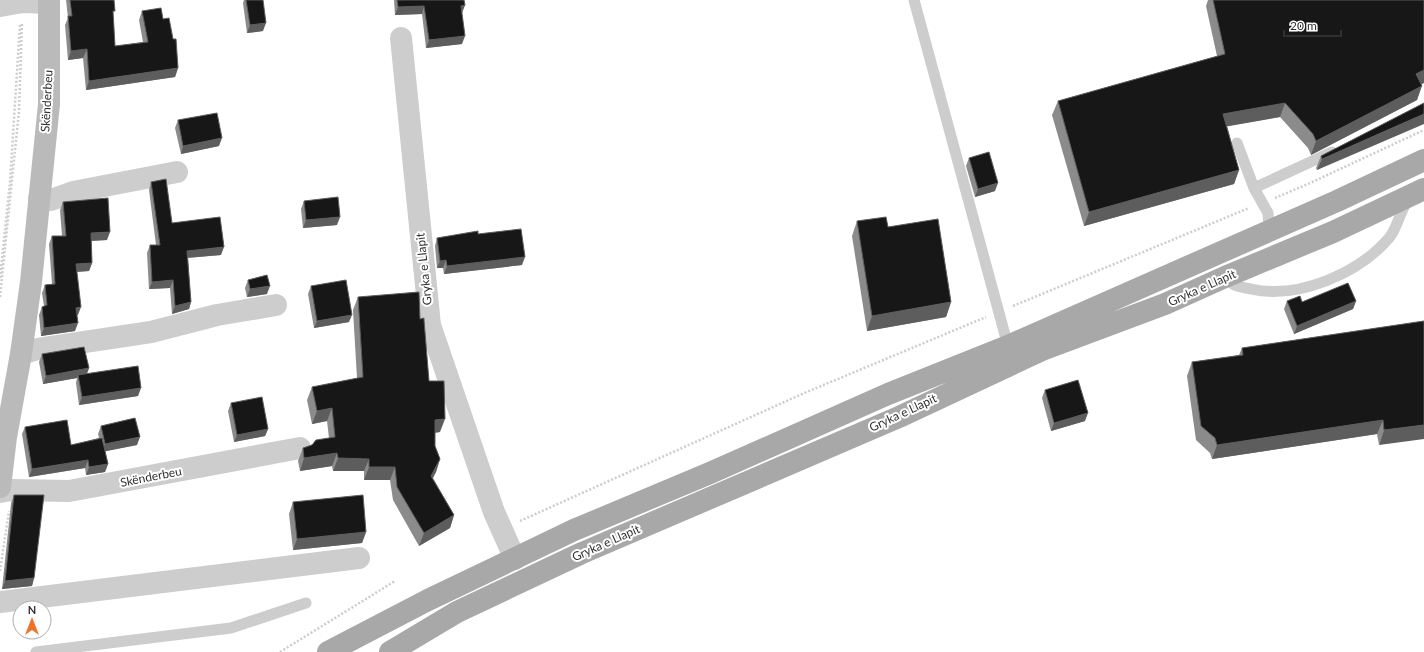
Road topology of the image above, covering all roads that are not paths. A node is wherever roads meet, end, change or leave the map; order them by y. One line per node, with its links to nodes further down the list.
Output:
1 (914, 0): 15 (lane)
2 (49, 2): 3 (street, Skënderbeu); 11 (main road, Skënderbeu)
3 (15, 4)
4 (401, 38): 21 (street, Gryka e Llapit)
5 (1237, 143): 9 (lane)
6 (1339, 148): 9 (lane)
7 (1424, 160): 12 (main road, Gryka e Llapit)
8 (177, 172): 11 (street)
9 (1254, 188): 12 (lane)
10 (1417, 193): 13 (main road, Gryka e Llapit); 13 (lane)
11 (39, 198): 16 (main road, Skënderbeu)
12 (1269, 230): 15 (main road, Gryka e Llapit)
13 (1225, 277): 26 (main road, Gryka e Llapit)
14 (276, 305): 16 (street)
15 (1008, 346): 21 (main road, Gryka e Llapit)
16 (21, 354): 18 (main road, Skënderbeu)
17 (300, 448): 19 (street, Skënderbeu)
18 (0, 487)
19 (0, 492)
20 (359, 558): 22 (street)
21 (515, 559): 25 (main road, Gryka e Llapit)
22 (0, 602)
23 (306, 603): 24 (lane)
24 (36, 652)
25 (328, 652)
26 (390, 652)

